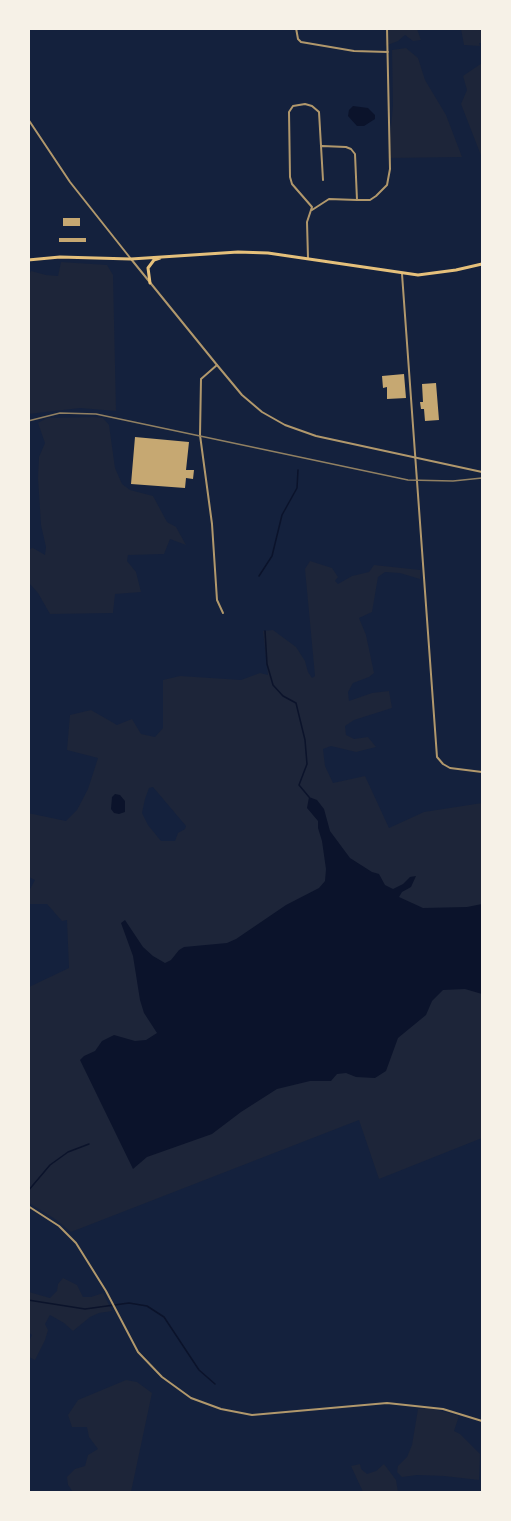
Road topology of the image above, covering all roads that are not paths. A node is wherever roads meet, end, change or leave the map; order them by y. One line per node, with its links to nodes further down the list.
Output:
1 (296, 28): 3 (street)
2 (387, 28): 3 (street)
3 (387, 52): 7 (street)
4 (28, 119): 11 (street)
5 (322, 146): 6 (street); 7 (street); 8 (street)
6 (323, 180)
7 (357, 200): 8 (street)
8 (312, 210): 10 (street)
9 (163, 257): 10 (main road); 11 (main road); 15 (main road)
10 (308, 258): 14 (main road)
11 (131, 259): 12 (main road); 15 (street)
12 (28, 260)
13 (483, 264): 14 (main road)
14 (402, 274): 17 (street)
15 (150, 283): 16 (street)
16 (217, 365): 17 (street); 19 (street)
17 (416, 457): 18 (street); 20 (street)
18 (483, 472)
19 (223, 613)
20 (483, 772)
21 (28, 1206): 22 (street)
22 (483, 1421)

